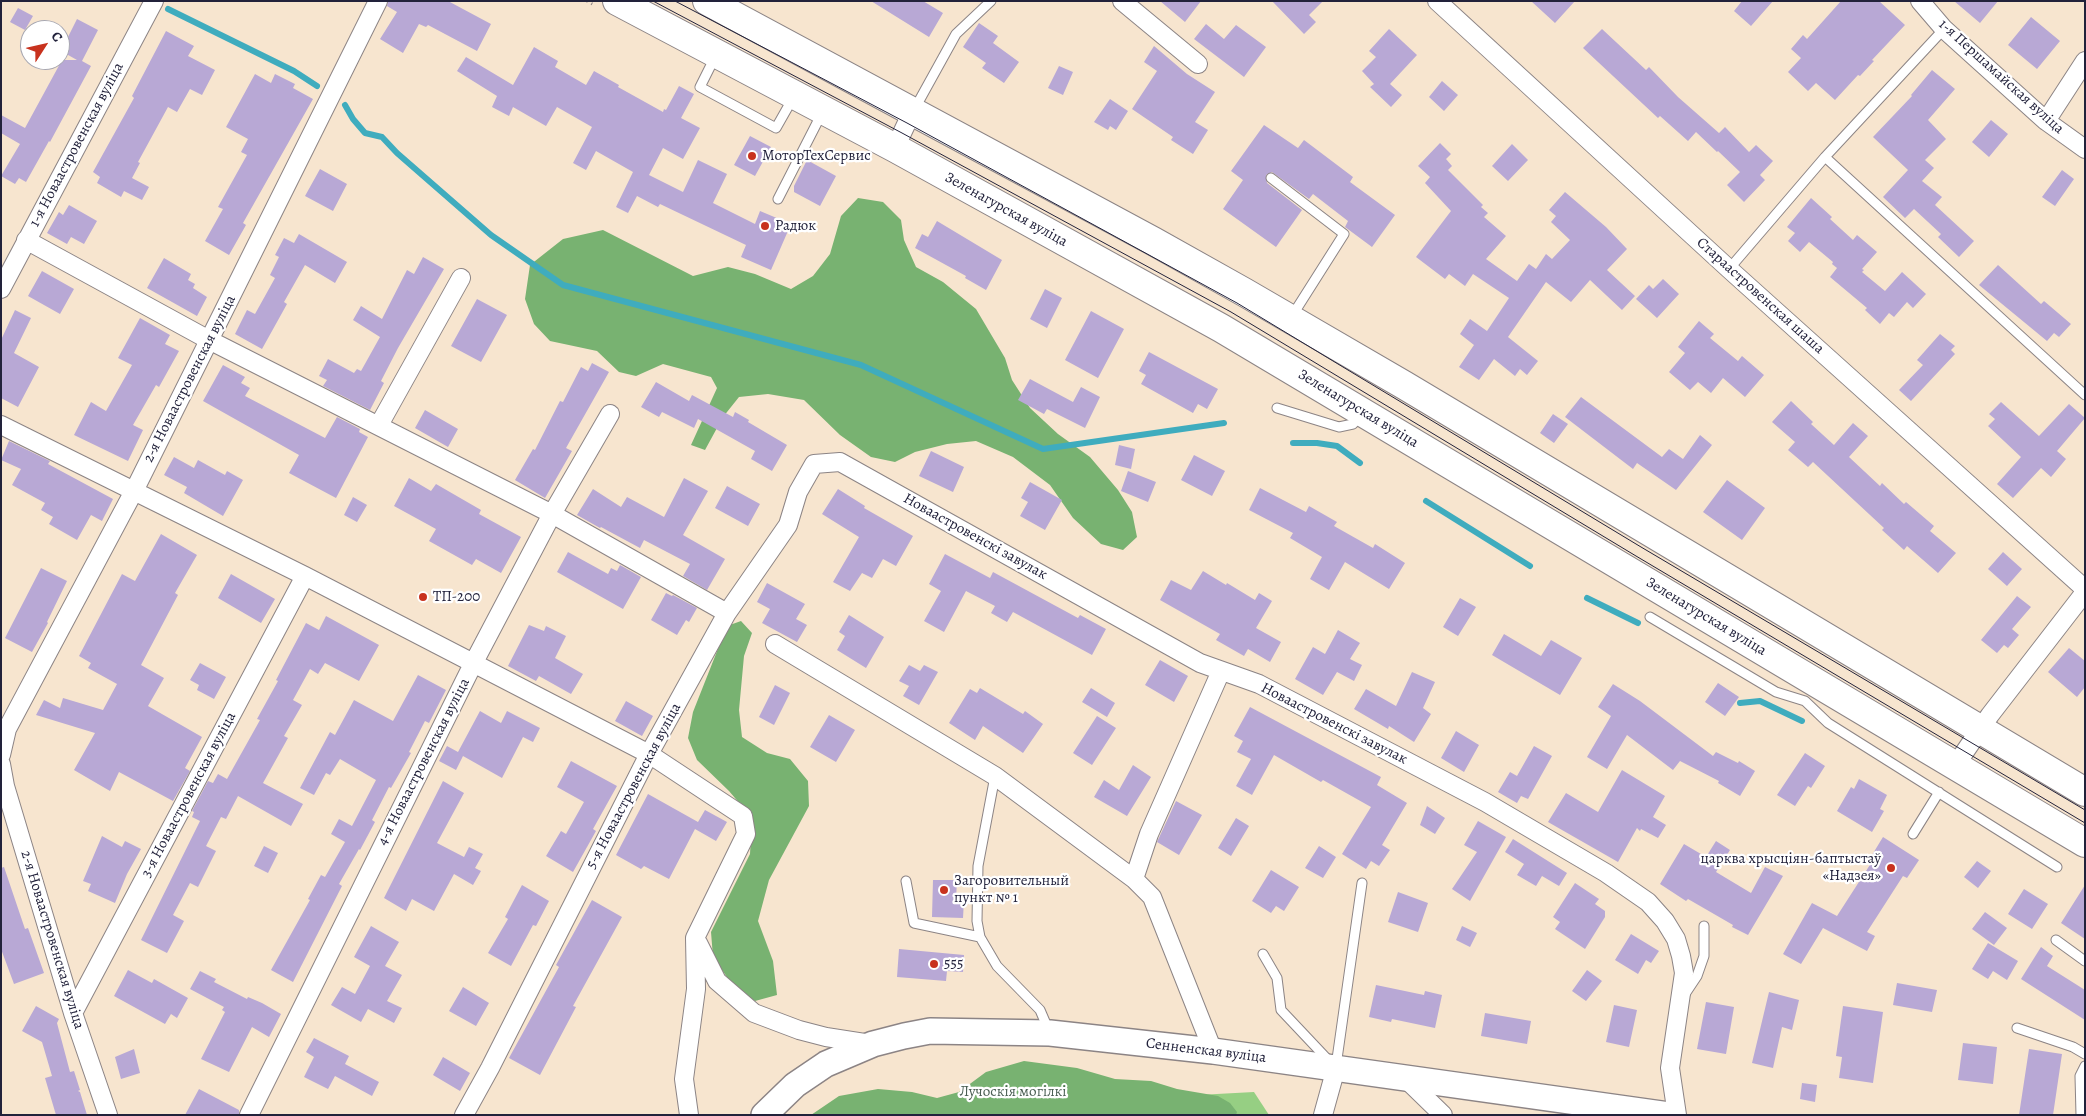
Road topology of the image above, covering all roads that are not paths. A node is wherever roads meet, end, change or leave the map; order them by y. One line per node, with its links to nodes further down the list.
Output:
1 (154, 1): 22 (street, 1-я Новаастровенская вуліца)
2 (378, 1): 27 (street, 2-я Новаастровенская вуліца)
3 (617, 1): 10 (main road, Зеленагурская вуліца)
4 (707, 1): 15 (main road)
5 (991, 1): 15 (lane)
6 (1122, 1): 12 (street)
7 (1437, 1): 23 (street, Стараастровенская шаша)
8 (1920, 1): 9 (street, 1-я Першамайская вуліца)
9 (1944, 29): 16 (street, 1-я Першамайская вуліца); 19 (lane)
10 (717, 55): 13 (main road, Зеленагурская вуліца); 13 (lane)
11 (2085, 61): 16 (street)
12 (1198, 64)
13 (795, 96): 14 (main road, Зеленагурская вуліца)
14 (823, 111): 17 (main road, Зеленагурская вуліца); 21 (lane)
15 (912, 112): 17 (street); 26 (main road)
16 (2046, 121): 18 (street, 1-я Першамайская вуліца)
17 (895, 148): 30 (main road, Зеленагурская вуліца)
18 (2085, 149)
19 (1825, 157): 23 (lane); 28 (lane)
20 (1271, 178): 26 (lane)
21 (778, 199)
22 (26, 240): 25 (street, 1-я Новаастровенская вуліца); 27 (street)
23 (1729, 269): 38 (street, Стараастровенская шаша)
24 (461, 278): 33 (street)
25 (1, 289)
26 (1290, 318): 45 (main road)
27 (209, 340): 33 (street); 35 (street, 2-я Новаастровенская вуліца)
28 (2085, 395)
29 (1277, 408): 30 (lane)
30 (1364, 412): 44 (main road, Зеленагурская вуліца)
31 (610, 414): 36 (street, 4-я Новаастровенская вуліца)
32 (1, 425): 35 (street)
33 (379, 425): 36 (street)
34 (814, 464): 39 (street, 5-я Новаастровенская вуліца); 43 (street, Новаастровенскі завулак)
35 (134, 490): 37 (street); 47 (street, 2-я Новаастровенская вуліца)
36 (552, 514): 39 (street); 42 (street, 4-я Новаастровенская вуліца)
37 (305, 576): 42 (street); 66 (street, 3-я Новаастровенская вуліца)
38 (2085, 591): 45 (street)
39 (727, 613): 46 (street, 5-я Новаастровенская вуліца)
40 (1650, 617): 44 (lane)
41 (775, 644): 50 (street)
42 (473, 664): 46 (street); 76 (street, 4-я Новаастровенская вуліца)
43 (1221, 671): 56 (street); 65 (street, Новаастровенскі завулак)
44 (1810, 691): 49 (main road, Зеленагурская вуліца); 51 (lane)
45 (1981, 729): 49 (street); 52 (main road)
46 (649, 754): 61 (street); 77 (street, 5-я Новаастровенская вуліца)
47 (1, 755)
48 (1, 764): 66 (street, 2-я Новаастровенская вуліца)
49 (1954, 766): 54 (main road, Зеленагурская вуліца)
50 (995, 776): 56 (street); 60 (lane)
51 (1939, 792): 53 (lane); 55 (lane)
52 (2085, 792)
53 (1913, 834)
54 (2085, 843)
55 (2057, 867)
56 (1134, 880): 70 (street)
57 (906, 881): 60 (lane)
58 (1362, 883): 73 (lane)
59 (1704, 926): 65 (lane)
60 (980, 936): 68 (lane)
61 (695, 938): 69 (street); 78 (street)
62 (2056, 940): 64 (lane)
63 (1263, 954): 73 (lane)
64 (2085, 961)
65 (1678, 1005): 83 (street, Новаастровенскі завулак)
66 (73, 1013): 75 (street, 2-я Новаастровенская вуліца)
67 (2017, 1028): 71 (lane)
68 (1050, 1033): 69 (street, Сенненская вуліца); 70 (street, Сенненская вуліца)
69 (873, 1044): 79 (street, Сенненская вуліца)
70 (1213, 1051): 73 (street, Сенненская вуліца)
71 (2085, 1054)
72 (2085, 1066): 84 (lane)
73 (1336, 1068): 74 (street, Сенненская вуліца); 80 (street)
74 (1403, 1076): 81 (street); 82 (street, Сенненская вуліца)
75 (108, 1115)
76 (249, 1115)
77 (464, 1115)
78 (688, 1115)
79 (764, 1115)
80 (1323, 1115)
81 (1443, 1115)
82 (1669, 1115)
83 (1677, 1115)
84 (2081, 1115)

